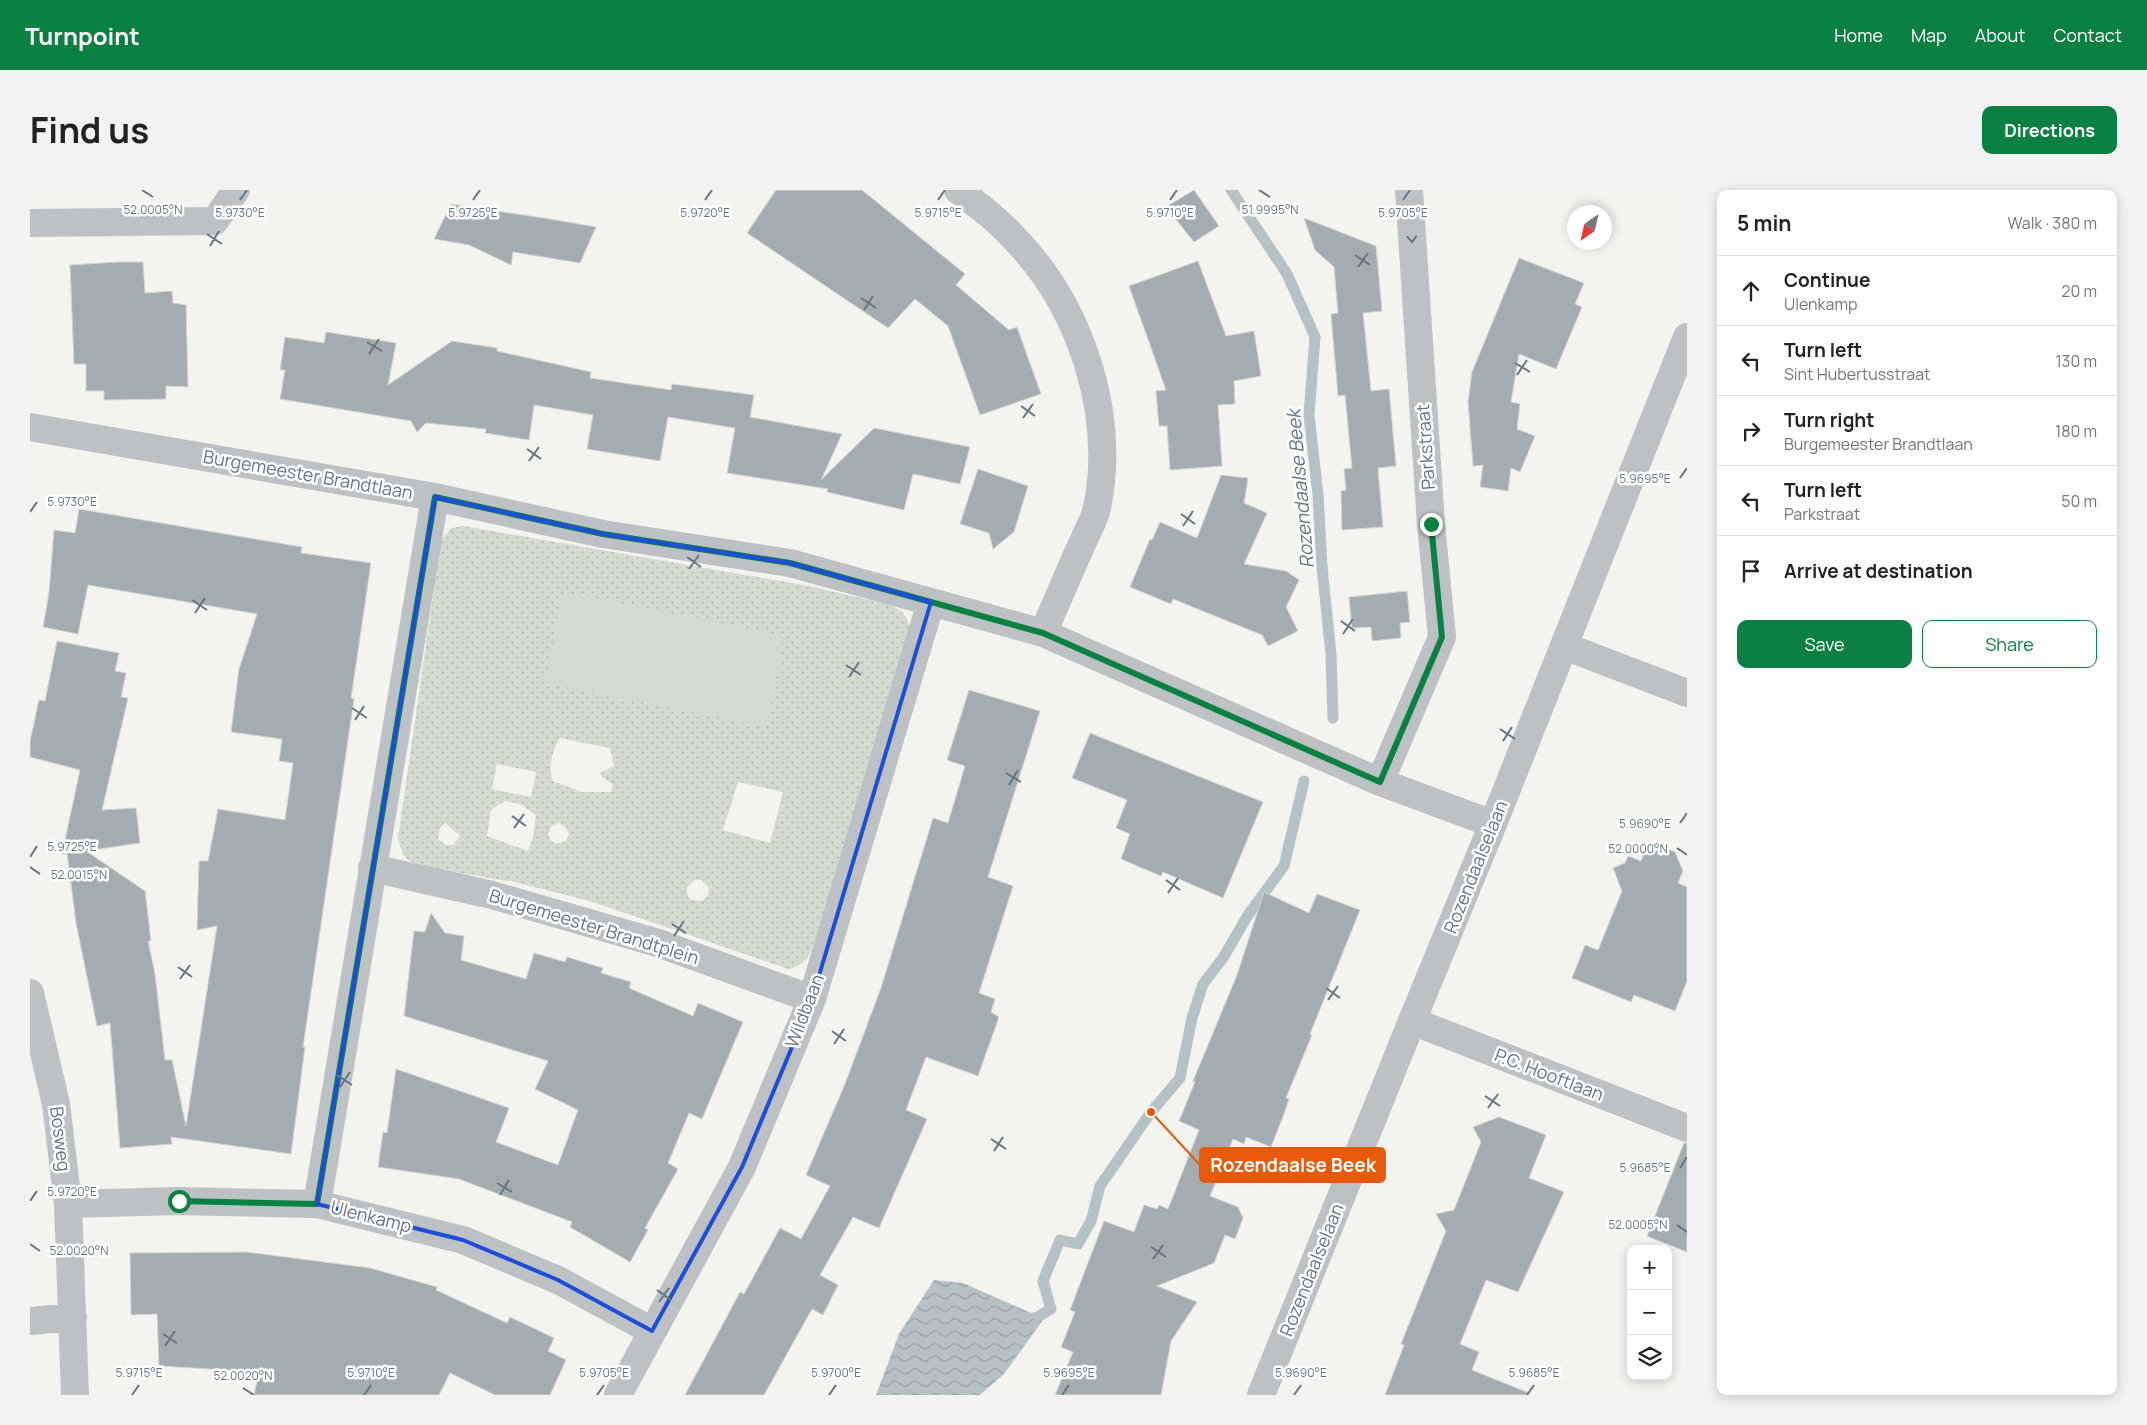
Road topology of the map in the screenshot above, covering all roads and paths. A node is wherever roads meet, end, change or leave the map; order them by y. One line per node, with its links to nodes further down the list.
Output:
1 (236, 190): 4 (street)
2 (958, 190): 9 (street)
3 (1409, 190): 12 (street, Parkstraat, one-way to 12)
4 (30, 223)
5 (1687, 337): 10 (street, Rozendaalselaan)
6 (30, 427): 7 (street, Burgemeester Brandtlaan)
7 (435, 497): 8 (street, Burgemeester Brandtlaan); 14 (street)
8 (931, 602): 9 (street, Burgemeester Brandtlaan); 16 (street, Wildbaan)
9 (1043, 633): 12 (street, Burgemeester Brandtlaan)
10 (1564, 646): 11 (street); 13 (street, Rozendaalselaan)
11 (1687, 693)
12 (1380, 782): 13 (street, Burgemeester Brandtlaan)
13 (1493, 824): 17 (street, Rozendaalselaan)
14 (372, 868): 16 (street, Burgemeester Brandtplein); 20 (street)
15 (30, 993): 19 (street, Bosweg)
16 (812, 999): 23 (street, Wildbaan)
17 (1412, 1021): 18 (street, P.C. Hooftlaan); 26 (street, Rozendaalselaan)
18 (1687, 1128)
19 (68, 1204): 20 (street, Ulenkamp); 21 (street, Bosweg)
20 (317, 1204): 23 (street, Ulenkamp)
21 (73, 1317): 22 (street); 24 (street, Bosweg)
22 (30, 1321)
23 (652, 1331): 25 (street, Wildbaan)
24 (74, 1395)
25 (618, 1395)
26 (1261, 1395)

